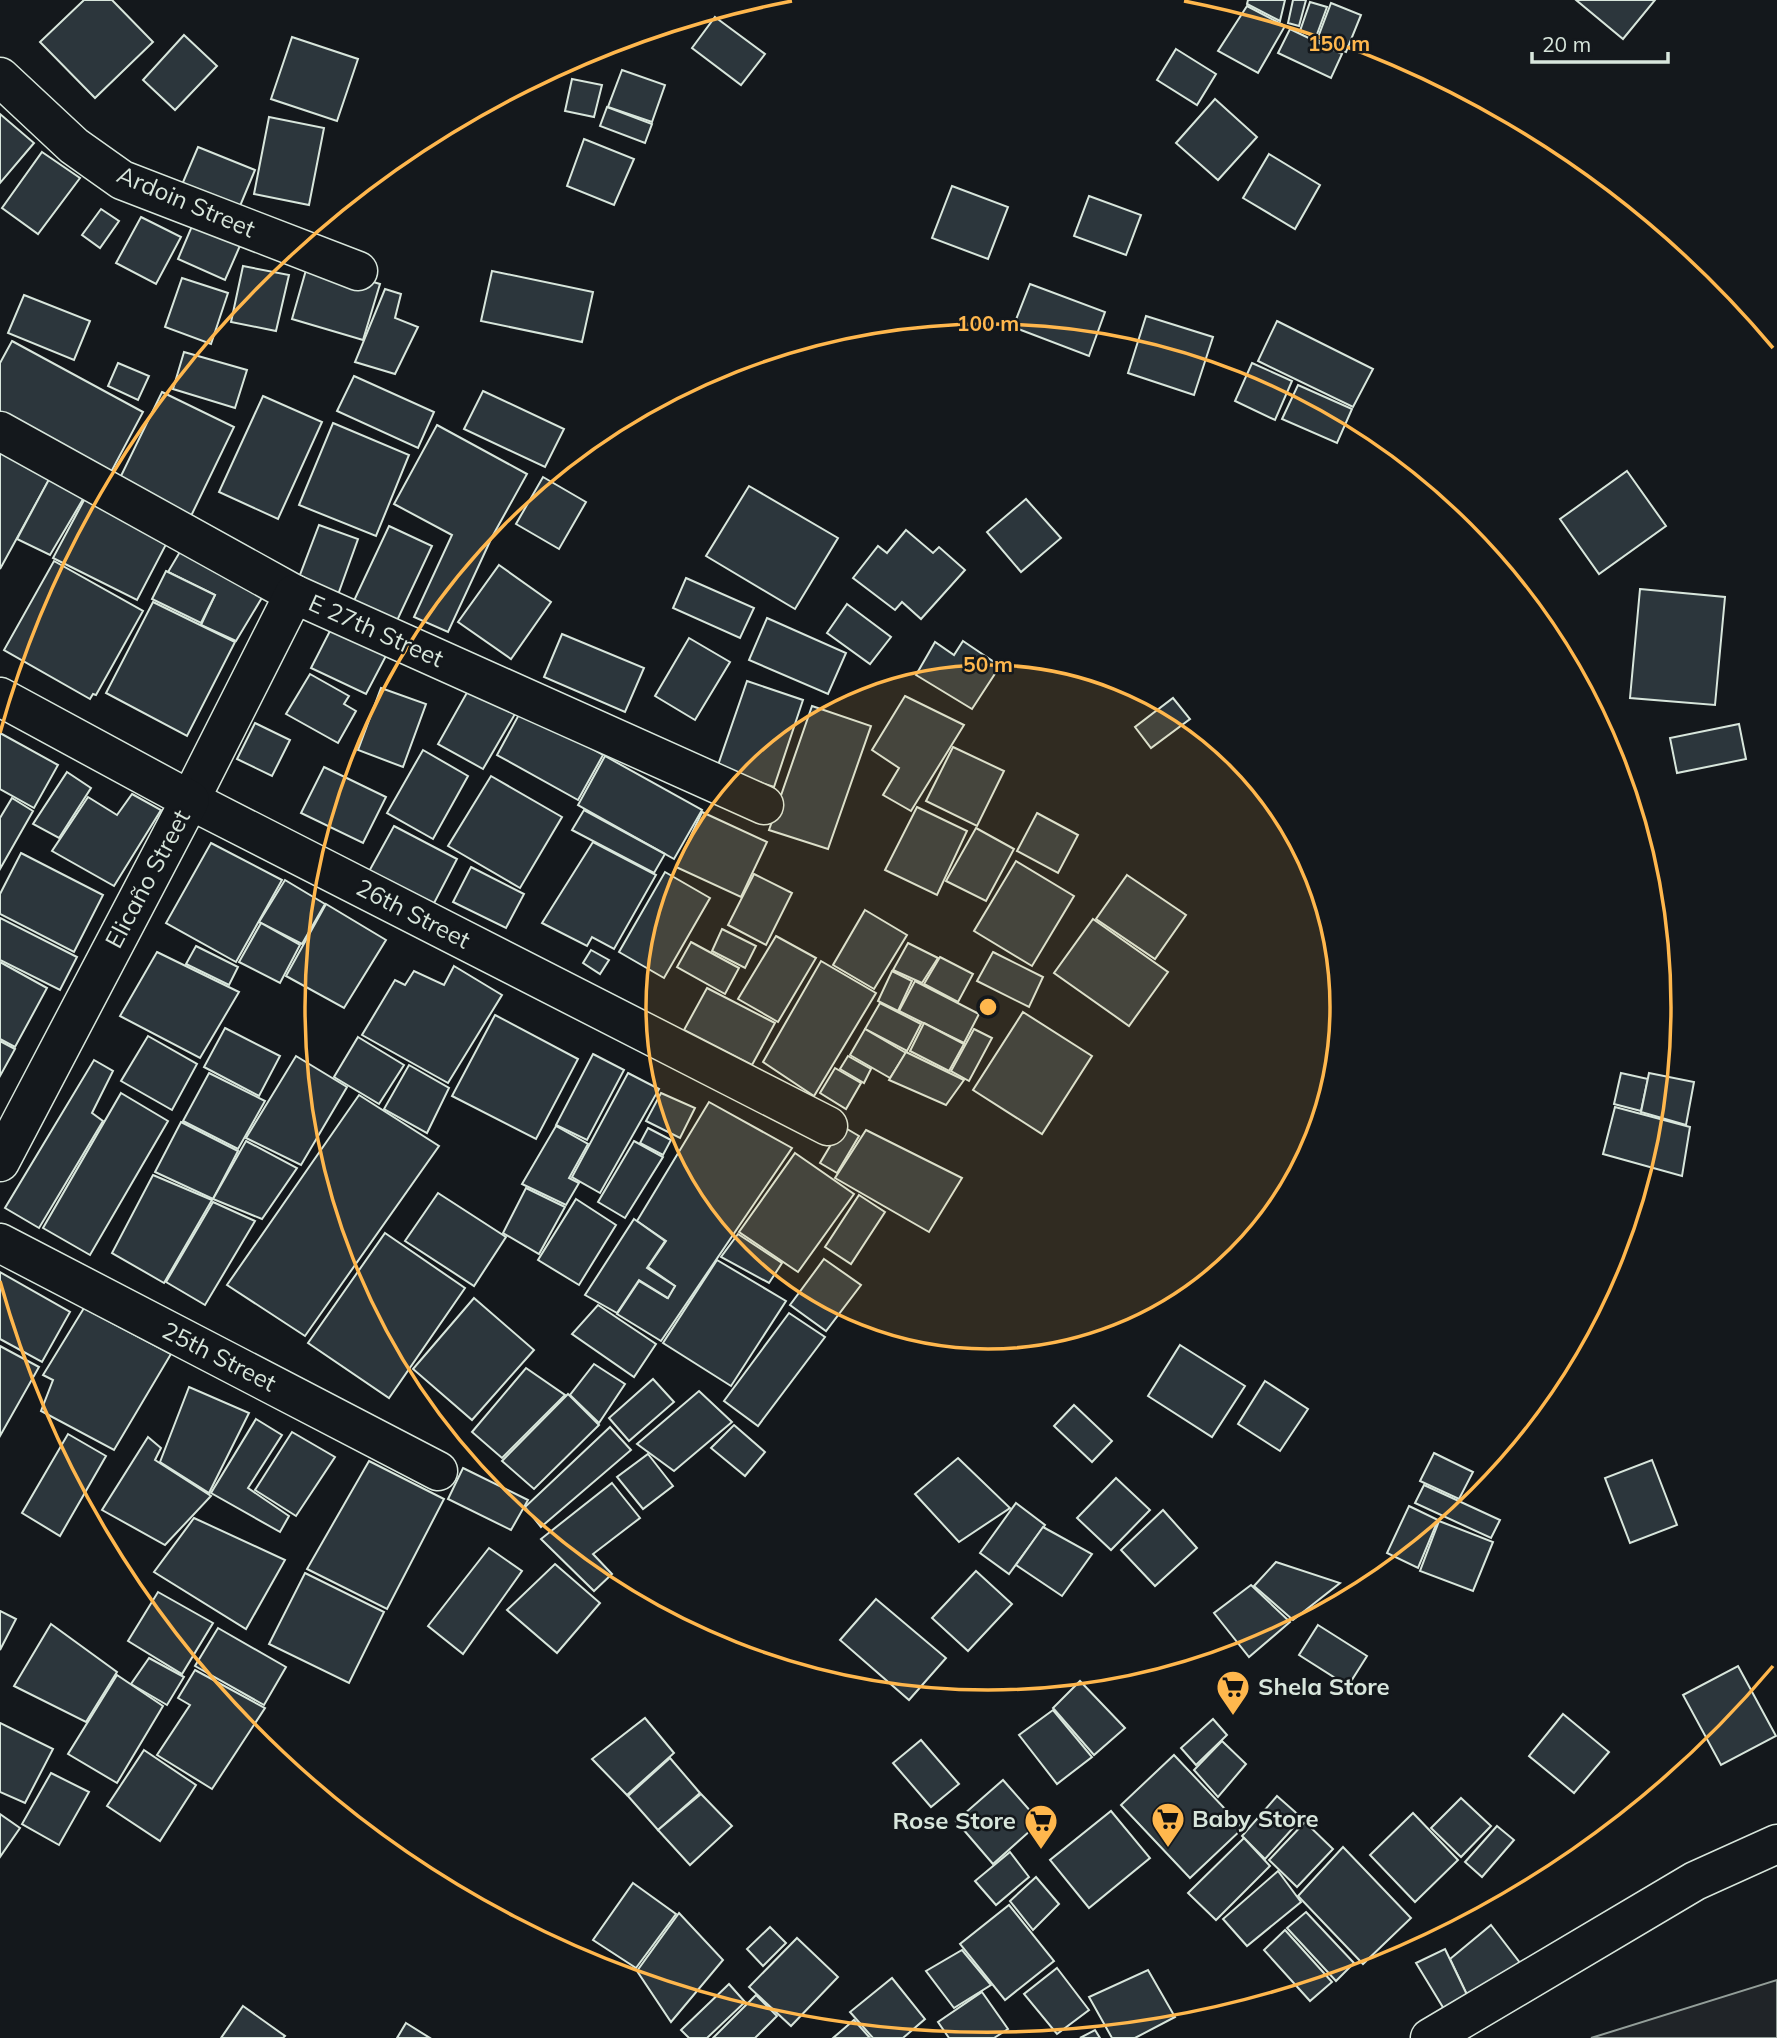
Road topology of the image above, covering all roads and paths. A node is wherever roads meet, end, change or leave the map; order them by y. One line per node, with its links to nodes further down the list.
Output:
1 (0, 77): 2 (street, Ardoin Street)
2 (358, 271)
3 (0, 431): 4 (street, E 27th Street)
4 (294, 594): 6 (street, Elicaño Street); 7 (street, E 27th Street)
5 (0, 697): 6 (street, 26th Street)
6 (190, 800): 8 (street, 26th Street); 9 (street, Elicaño Street)
7 (764, 805)
8 (828, 1126)
9 (0, 1162)
10 (0, 1243): 11 (street, 25th Street)
11 (438, 1471)
12 (1777, 1844): 13 (street)
13 (1430, 2038)

